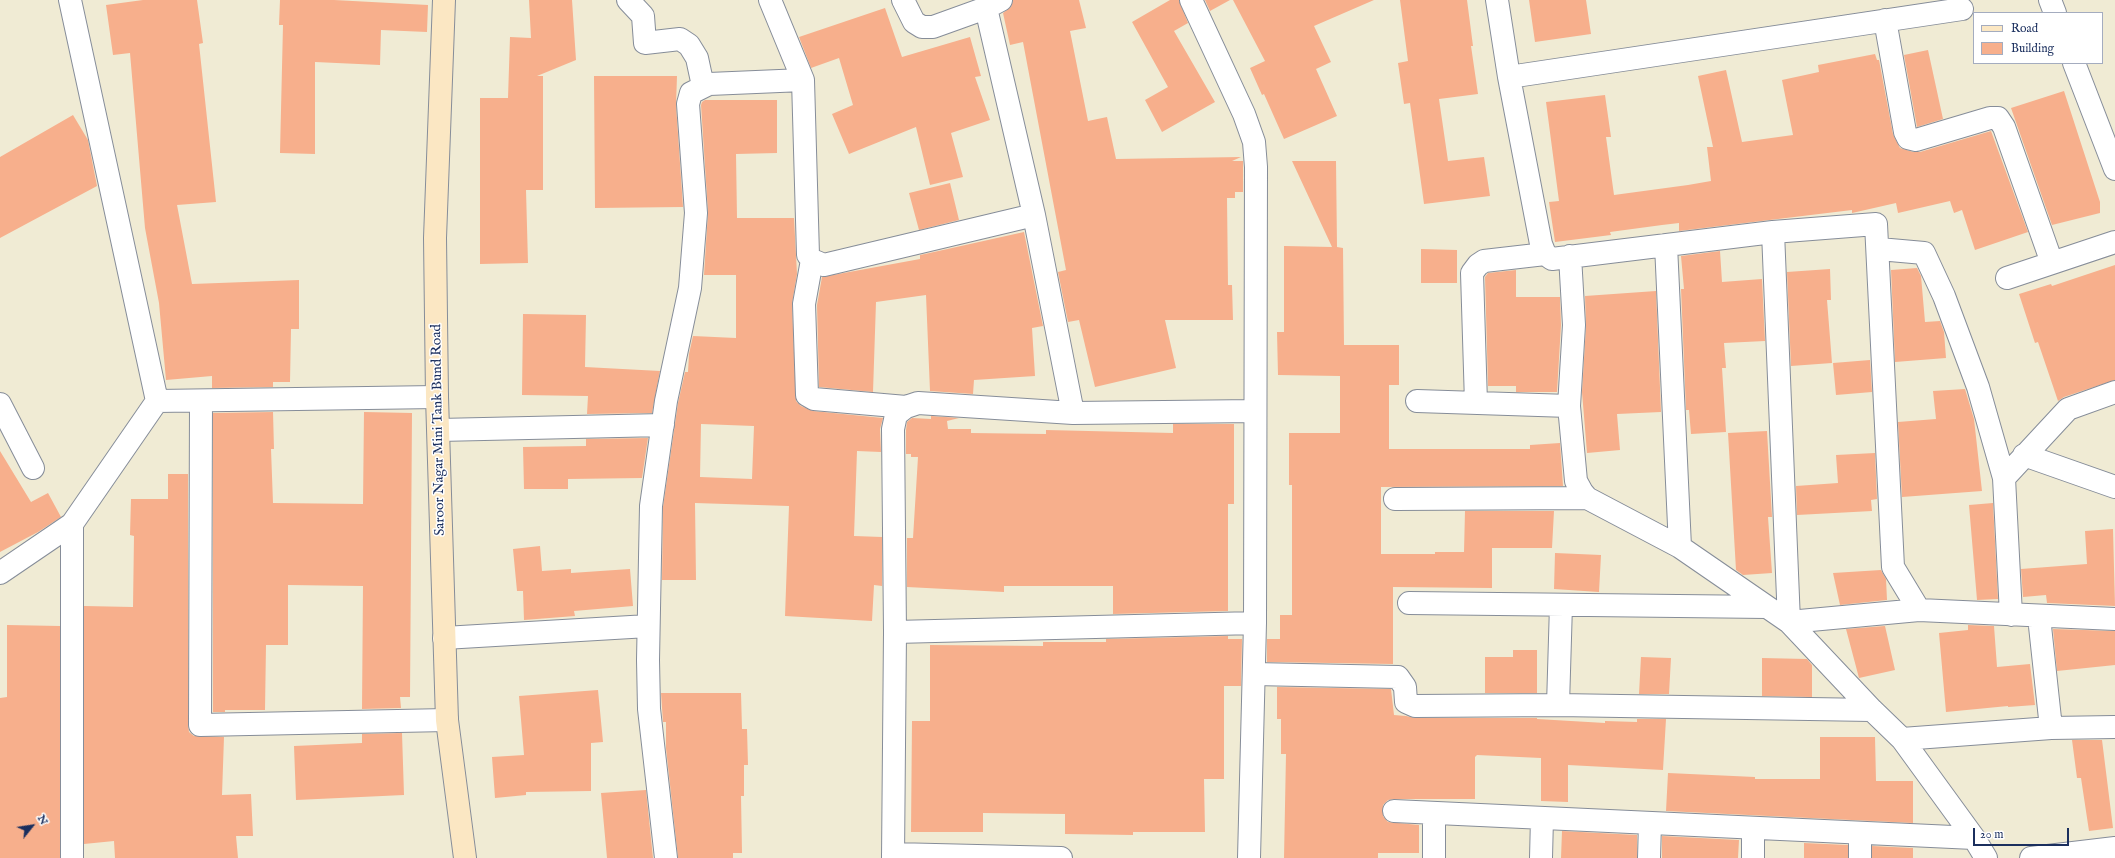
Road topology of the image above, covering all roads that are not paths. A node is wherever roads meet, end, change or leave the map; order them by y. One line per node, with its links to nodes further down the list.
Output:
1 (70, 0): 30 (street)
2 (444, 0): 29 (main road, Saroor Nagar Mini Tank Bund Road)
3 (628, 0): 16 (street)
4 (770, 0): 15 (street)
5 (903, 0): 9 (street)
6 (1191, 0): 37 (street)
7 (1498, 0): 14 (street)
8 (2050, 0): 11 (street)
9 (993, 4): 18 (street)
10 (1962, 9): 12 (street)
11 (2055, 12)
12 (1885, 20): 14 (street); 26 (street)
13 (2074, 64): 17 (street)
14 (1509, 77): 23 (street)
15 (803, 80): 16 (street); 25 (street)
16 (704, 86): 39 (street)
17 (2115, 169)
18 (1034, 215): 25 (street); 38 (street)
19 (1773, 232): 21 (street); 22 (street); 57 (street)
20 (2115, 242): 26 (street)
21 (1666, 245): 24 (street); 48 (street)
22 (1879, 249): 43 (street); 53 (street)
23 (1545, 254): 24 (street); 33 (street)
24 (1570, 256): 35 (street)
25 (812, 260): 36 (street)
26 (2052, 263): 27 (street)
27 (2007, 278)
28 (2115, 392): 41 (street)
29 (437, 397): 32 (street); 40 (main road, Saroor Nagar Mini Tank Bund Road)
30 (157, 401): 32 (street); 47 (street)
31 (1417, 401): 33 (street)
32 (201, 402): 65 (street)
33 (1476, 403): 35 (street)
34 (0, 404): 42 (street)
35 (1569, 406): 45 (street)
36 (906, 407): 38 (street); 60 (street)
37 (1255, 411): 38 (street); 58 (street)
38 (1073, 412)
39 (663, 425): 40 (street); 59 (street)
40 (439, 430): 61 (main road, Saroor Nagar Mini Tank Bund Road)
41 (2024, 455): 43 (street); 44 (street)
42 (33, 468)
43 (2004, 478): 54 (street)
44 (2115, 487)
45 (1587, 498): 46 (street); 48 (street)
46 (1395, 499)
47 (72, 524): 49 (street); 78 (street)
48 (1680, 547): 52 (street)
49 (0, 573)
50 (1409, 603): 51 (street)
51 (1561, 605): 52 (street); 63 (street)
52 (1767, 607): 57 (street)
53 (1919, 610): 54 (street); 57 (street)
54 (2011, 615): 55 (street)
55 (2039, 617): 56 (street); 67 (street)
56 (2115, 619)
57 (1789, 622): 64 (street)
58 (1255, 623): 60 (street); 62 (street)
59 (648, 626): 61 (street); 80 (street)
60 (895, 632): 77 (street)
61 (444, 638): 65 (main road, Saroor Nagar Mini Tank Bund Road)
62 (1254, 674): 63 (street); 82 (street)
63 (1558, 705): 64 (street)
64 (1872, 710): 68 (street)
65 (447, 720): 79 (main road, Saroor Nagar Mini Tank Bund Road)
66 (2115, 726): 67 (street)
67 (2051, 728): 68 (street)
68 (1902, 739): 75 (street)
69 (1394, 811): 70 (street)
70 (1434, 813): 71 (street); 83 (street)
71 (1542, 818): 72 (street); 84 (street)
72 (1650, 823): 73 (street); 85 (street)
73 (1753, 828): 74 (street); 86 (street)
74 (1860, 832): 75 (street); 87 (street)
75 (1974, 838): 88 (street)
76 (2115, 848): 89 (street)
77 (893, 856): 81 (street)
78 (72, 858)
79 (465, 858)
80 (666, 858)
81 (1061, 858)
82 (1249, 858)
83 (1434, 858)
84 (1541, 858)
85 (1649, 858)
86 (1752, 858)
87 (1860, 858)
88 (1986, 858)
89 (2031, 858)

